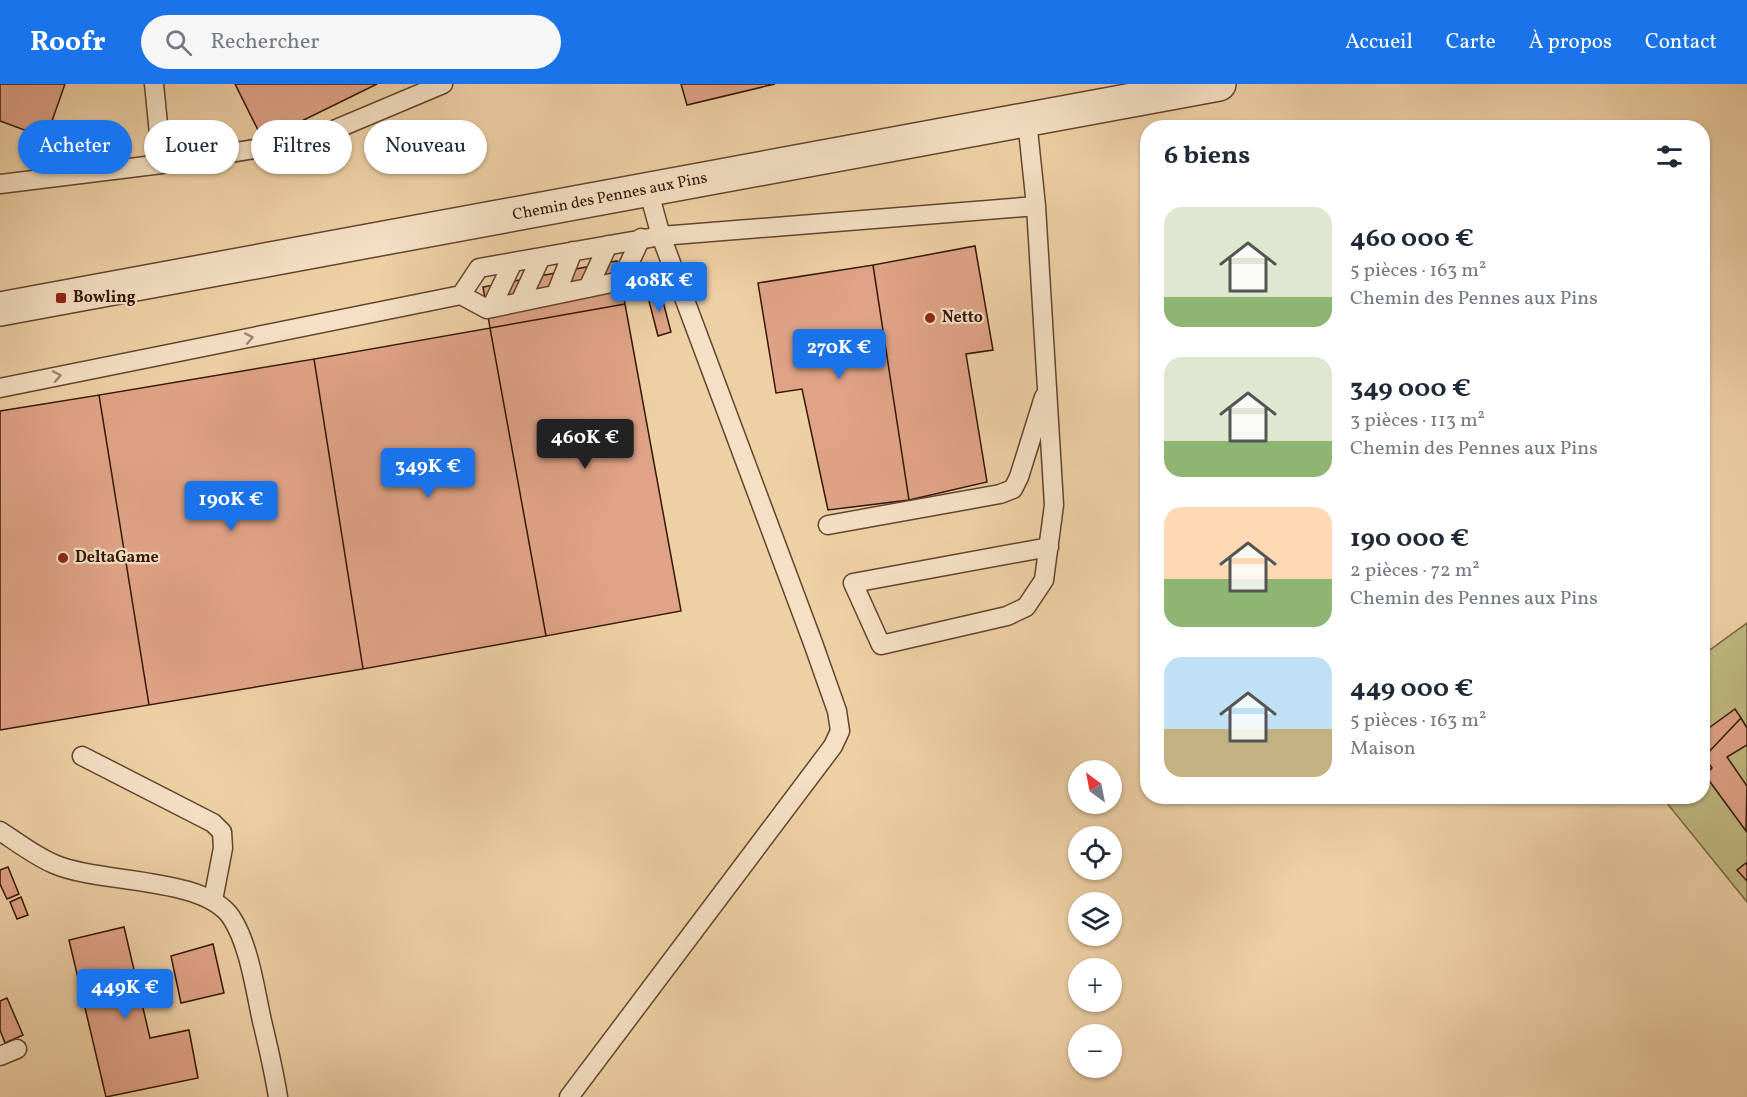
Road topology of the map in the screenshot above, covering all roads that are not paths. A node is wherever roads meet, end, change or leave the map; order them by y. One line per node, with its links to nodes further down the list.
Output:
1 (154, 84): 4 (lane)
2 (442, 84): 6 (lane)
3 (1219, 84): 5 (street, Chemin des Pennes aux Pins)
4 (158, 120)
5 (1027, 120): 9 (street, Chemin des Pennes aux Pins); 10 (lane)
6 (239, 152)
7 (144, 166): 8 (lane)
8 (0, 184)
9 (648, 189): 11 (lane); 22 (street, Chemin des Pennes aux Pins)
10 (1036, 206): 11 (lane); 23 (lane)
11 (661, 236): 12 (lane); 31 (lane)
12 (641, 238): 13 (lane); 17 (lane)
13 (608, 245): 14 (lane); 17 (lane)
14 (573, 251): 15 (lane); 18 (lane)
15 (541, 257): 16 (lane); 20 (lane)
16 (513, 262): 19 (lane); 21 (lane)
17 (588, 288): 18 (lane)
18 (556, 294): 20 (lane)
19 (461, 295): 21 (lane); 24 (lane, one-way to 19)
20 (520, 302): 21 (lane)
21 (490, 308)
22 (0, 309)
23 (1048, 384): 25 (lane); 26 (lane)
24 (0, 388)
25 (828, 525)
26 (1049, 547): 26 (lane)
27 (82, 756): 29 (lane)
28 (0, 831): 29 (lane)
29 (213, 900): 30 (lane)
30 (278, 1097)
31 (569, 1097)

